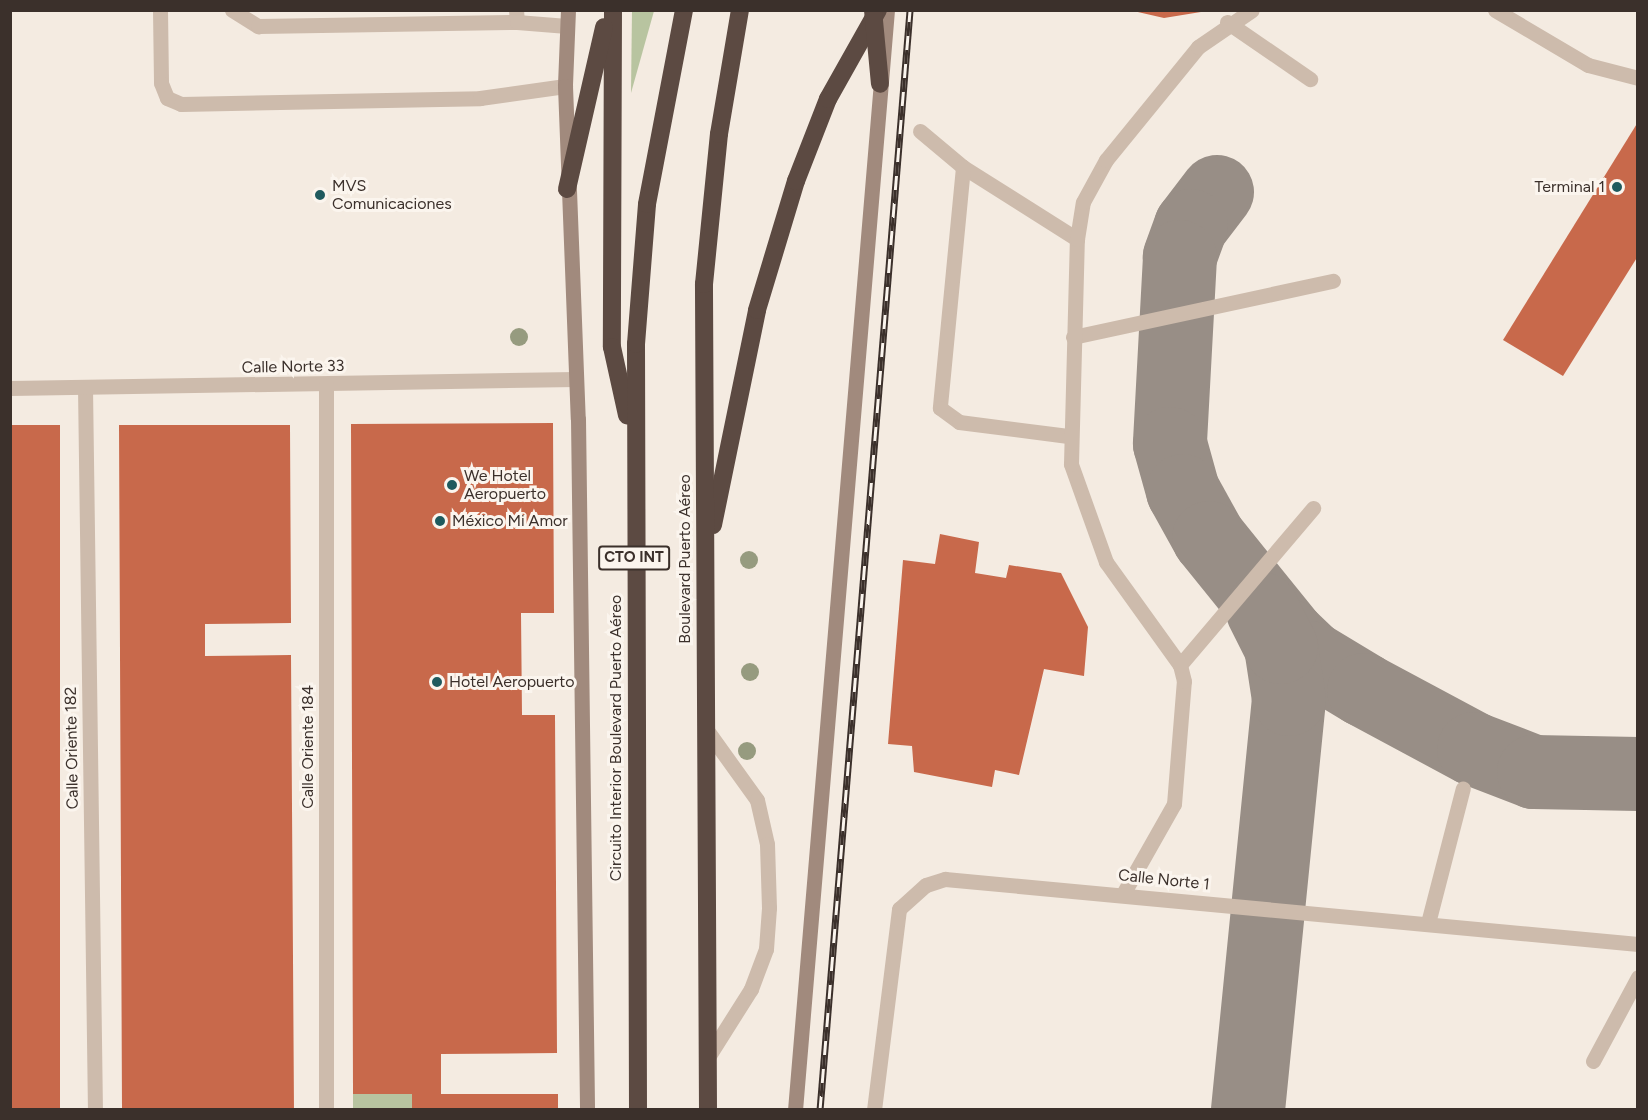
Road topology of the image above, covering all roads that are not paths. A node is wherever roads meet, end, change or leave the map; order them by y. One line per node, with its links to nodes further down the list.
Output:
1 (160, 10): 18 (street)
2 (232, 10): 12 (street)
3 (607, 10): 21 (highway)
4 (613, 10): 30 (highway)
5 (684, 10): 30 (highway, Circuito Interior Boulevard Puerto Aéreo / CTO INT)
6 (740, 10): 32 (highway, Boulevard Puerto Aéreo)
7 (873, 10): 17 (highway, bridge)
8 (878, 10): 32 (highway, bridge)
9 (887, 10): 17 (street, bridge)
10 (1252, 10): 14 (street)
11 (1495, 10): 15 (street)
12 (517, 16): 13 (street)
13 (568, 18): 18 (street, CTO INT)
14 (1227, 22): 16 (street); 22 (street)
15 (1638, 78)
16 (1310, 79)
17 (880, 84): 47 (street)
18 (565, 86): 21 (street, CTO INT)
19 (920, 131): 20 (street)
20 (963, 167): 22 (street); 29 (street)
21 (567, 189): 25 (street, CTO INT)
22 (1077, 239): 24 (street)
23 (1333, 281): 24 (street)
24 (1073, 337): 29 (street)
25 (576, 379): 26 (street, Calle Norte 33); 44 (street, CTO INT)
26 (326, 385): 27 (street, Calle Norte 33); 43 (street, Calle Oriente 184)
27 (86, 387): 28 (street, Calle Norte 33); 42 (street, Calle Oriente 182)
28 (10, 388)
29 (1068, 436): 33 (street)
30 (633, 443): 45 (highway, Circuito Interior Boulevard Puerto Aéreo / CTO INT)
31 (1313, 507): 33 (street)
32 (705, 572): 34 (highway, Boulevard Puerto Aéreo)
33 (1180, 664): 36 (street)
34 (706, 729): 40 (highway, Boulevard Puerto Aéreo); 40 (street)
35 (1462, 789): 37 (street)
36 (1124, 894): 37 (street, Calle Norte 1); 48 (street, Calle Norte 1)
37 (1428, 923): 38 (street, Calle Norte 1)
38 (1638, 944)
39 (1638, 976): 41 (street)
40 (708, 1057): 46 (highway, Boulevard Puerto Aéreo)
41 (1593, 1061)
42 (95, 1110)
43 (326, 1110)
44 (587, 1110)
45 (638, 1110)
46 (708, 1110)
47 (795, 1110)
48 (873, 1110)

